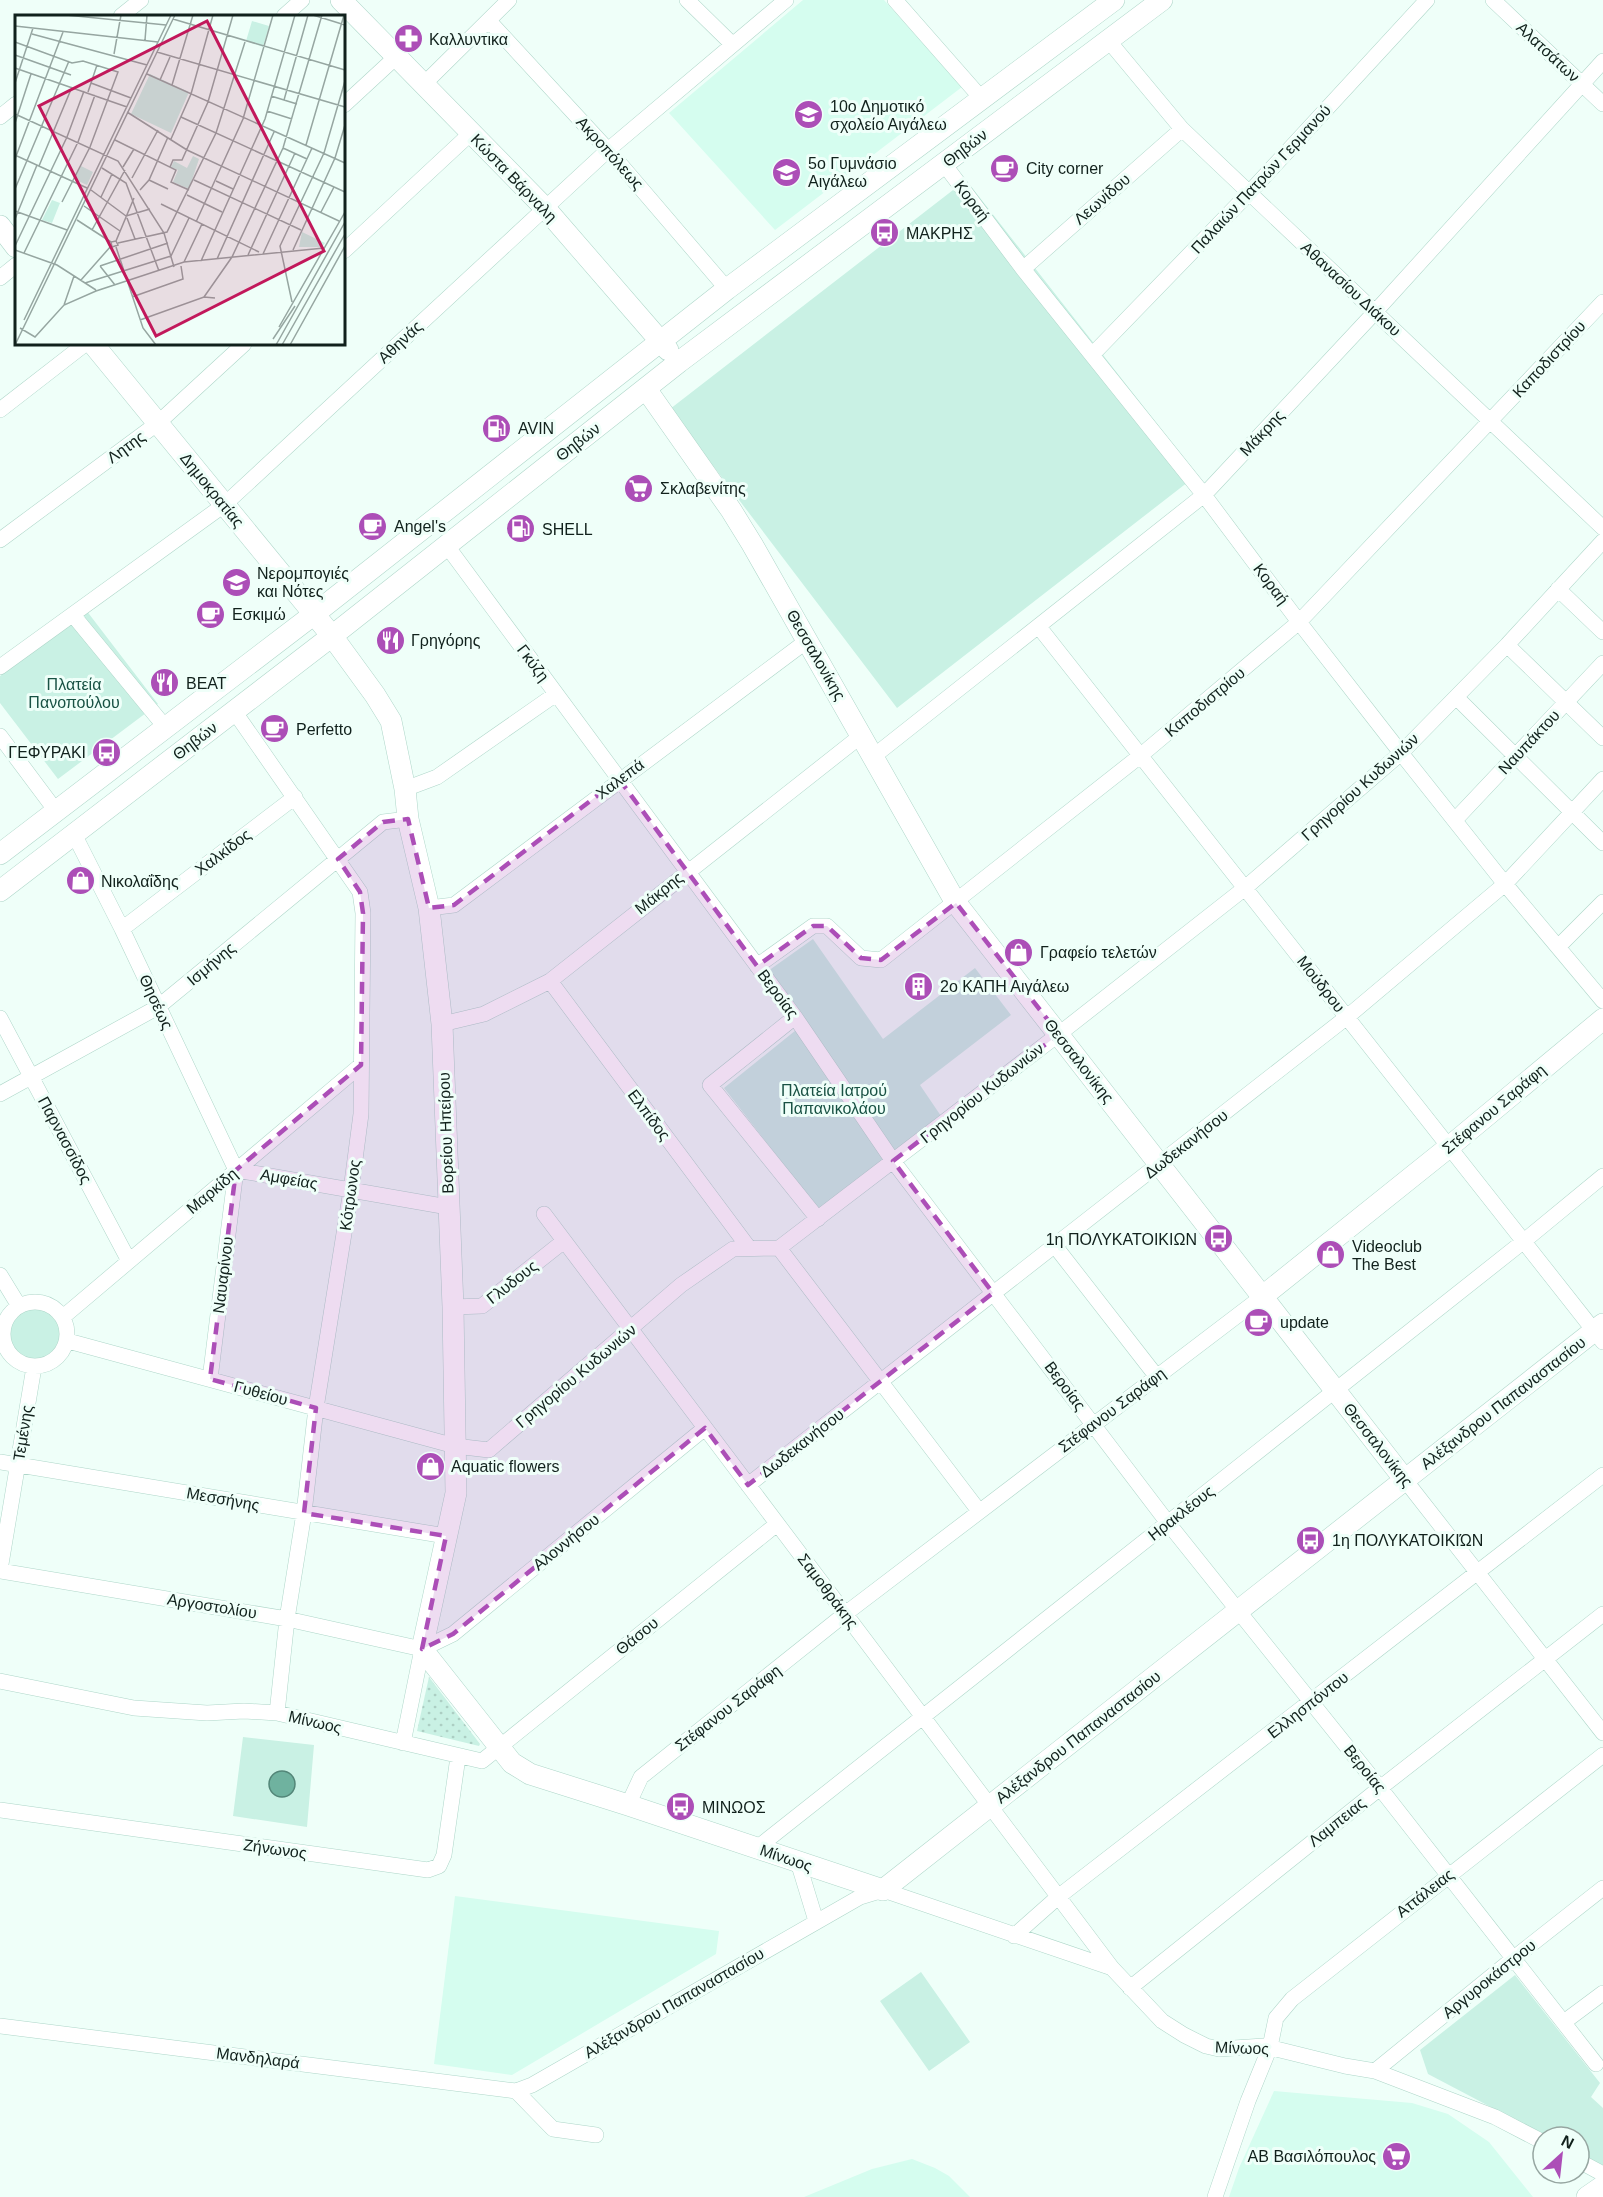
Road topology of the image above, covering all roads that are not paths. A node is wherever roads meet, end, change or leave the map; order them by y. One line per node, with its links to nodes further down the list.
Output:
1 (141, 0): 12 (street)
2 (302, 0): 13 (street)
3 (341, 0): 17 (street, Κώστα Βάρναλη)
4 (509, 0): 14 (street)
5 (687, 0): 16 (street)
6 (786, 0): 16 (street, Αθηνάς)
7 (895, 0): 21 (street)
8 (1114, 0): 21 (street, Θηβών)
9 (1162, 0): 15 (street, Θηβών)
10 (1427, 0): 30 (street, Παλαιών Πατρών Γερμανού)
11 (1493, 0): 19 (street, Αλατσάτων)
12 (122, 15)
13 (285, 15)
14 (489, 21): 20 (street); 28 (street, Ακροπόλεως)
15 (1108, 40): 26 (street, Αθανασίου Διάκου); 29 (street, Θηβών)
16 (732, 44): 28 (street, Αθηνάς)
17 (396, 57): 20 (street, Κώστα Βάρναλη); 22 (street)
18 (1603, 61): 19 (street, Μάκρης)
19 (1581, 83): 23 (street, Αλατσάτων); 40 (street, Μάκρης)
20 (424, 84): 27 (street, Κώστα Βάρναλη)
21 (982, 99): 38 (street, Θηβών)
22 (345, 104)
23 (1603, 104)
24 (15, 105): 25 (street)
25 (0, 117)
26 (1182, 129): 30 (street, Αθανασίου Διάκου); 36 (street, Λεωνίδου)
27 (470, 134): 31 (street, Κώστα Βάρναλη); 34 (street)
28 (608, 150): 31 (street, Αθηνάς); 38 (street, Ακροπόλεως)
29 (944, 164): 36 (street, Κοραή); 46 (street, Θηβών)
30 (1249, 193): 40 (street, Αθανασίου Διάκου); 45 (street, Παλαιών Πατρών Γερμανού)
31 (545, 208): 41 (street, Κώστα Βάρναλη); 52 (street, Αθηνάς)
32 (0, 226): 33 (street)
33 (15, 246)
34 (345, 250)
35 (15, 266): 37 (street)
36 (1023, 269): 45 (street, Κοραή)
37 (0, 278)
38 (727, 289): 41 (street, Θηβών)
39 (1603, 302): 49 (street, Καποδιστρίου)
40 (1375, 312): 49 (street, Αθανασίου Διάκου); 51 (street, Μάκρης)
41 (661, 341): 46 (street, Κώστα Βάρναλη); 47 (street); 59 (street, Θηβών)
42 (84, 345): 48 (street)
43 (94, 345): 50 (street, Δημοκρατίας)
44 (243, 345): 50 (street, Λητης)
45 (1092, 355): 51 (street, Κοραή)
46 (679, 363): 47 (street, Θηβών)
47 (646, 389): 56 (street, Θηβών); 64 (street, Θεσσαλονίκης)
48 (0, 410)
49 (1491, 422): 53 (street, Αθανασίου Διάκου); 60 (street, Καποδιστρίου)
50 (158, 423): 52 (street, Δημοκρατίας); 54 (street, Λητης)
51 (1204, 495): 60 (street, Κοραή); 61 (street, Μάκρης)
52 (224, 505): 58 (street, Αθηνάς); 59 (street, Δημοκρατίας)
53 (1603, 528)
54 (0, 540)
55 (1603, 541): 57 (street, Γρηγορίου Κυδωνιών)
56 (447, 546): 63 (street, Θηβών); 68 (street, Γκύζη)
57 (1558, 589): 62 (street); 65 (street, Γρηγορίου Κυδωνιών)
58 (73, 615): 67 (street, Αθηνάς); 72 (street)
59 (314, 615): 63 (street, Δημοκρατίας); 72 (street, Θηβών)
60 (1299, 622): 76 (street, Κοραή); 78 (street, Καποδιστρίου)
61 (1039, 627): 77 (street, Μάκρης); 78 (street, Μούδρου)
62 (1603, 633)
63 (333, 636): 71 (street, Θηβών); 82 (street, Βορείου Ηπείρου)
64 (807, 640): 73 (street, Θεσσαλονίκης); 80 (street, Χαλεπά)
65 (1507, 645): 69 (street, Γρηγορίου Κυδωνιών); 70 (street)
66 (1603, 663): 70 (street, Ναυπάκτου)
67 (0, 667)
68 (556, 694): 80 (street, Γκύζη); 82 (street)
69 (1456, 697): 76 (street, Γρηγορίου Κυδωνιών); 79 (street)
70 (1566, 703): 75 (street); 79 (street, Ναυπάκτου)
71 (234, 711): 83 (street, Κότρωνος); 88 (street, Θηβών)
72 (166, 728): 84 (street, Θηβών)
73 (862, 735): 77 (street, Θεσσαλονίκης); 92 (street, Μάκρης)
74 (0, 736): 84 (street)
75 (1603, 738)
76 (1401, 753): 87 (street, Κοραή); 94 (street, Γρηγορίου Κυδωνιών)
77 (874, 756): 97 (street, Θεσσαλονίκης)
78 (1140, 756): 94 (street, Μούδρου); 97 (street, Καποδιστρίου)
79 (1515, 758): 85 (street); 87 (street, Ναυπάκτου)
80 (619, 779): 92 (street, Βεροίας); 98 (street, Χαλεπά)
81 (1603, 779): 85 (street, Δωδεκανήσου)
82 (405, 789): 86 (street, Βορείου Ηπείρου)
83 (295, 797): 91 (street, Κότρωνος); 99 (street, Χαλκίδος)
84 (56, 811): 90 (street, Θηβών)
85 (1572, 813): 89 (street); 93 (street, Δωδεκανήσου)
86 (408, 819): 91 (street, Ισμήνης); 98 (street, Βορείου Ηπείρου)
87 (1455, 820): 93 (street, Κοραή)
88 (74, 834): 95 (street, Θηβών); 99 (street, Θησέως)
89 (1603, 843)
90 (0, 854)
91 (338, 859): 104 (street, Ισμήνης); 111 (street, Κότρωνος)
92 (686, 872): 101 (street, Βεροίας); 102 (street, Μάκρης)
93 (1506, 884): 100 (street, Κοραή); 106 (street, Δωδεκανήσου)
94 (1245, 888): 106 (street, Μούδρου); 110 (street, Γρηγορίου Κυδωνιών)
95 (0, 891)
96 (1603, 902): 100 (street)
97 (956, 903): 101 (street, Καποδιστρίου); 110 (street, Θεσσαλονίκης)
98 (429, 908): 109 (street, Βορείου Ηπείρου)
99 (122, 929): 104 (street, Θησέως)
100 (1558, 947): 103 (street, Κοραή)
101 (756, 966): 105 (street, Βεροίας)
102 (550, 981): 109 (street, Μάκρης); 126 (street, Ελπίδος)
103 (1603, 1001)
104 (158, 1007): 112 (street, Ισμήνης); 117 (street, Θησέως)
105 (795, 1017): 115 (street, Βεροίας); 122 (street)
106 (1347, 1017): 114 (street, Μούδρου); 116 (street, Δωδεκανήσου)
107 (0, 1018): 112 (street, Παρνασσίδος)
108 (1603, 1019): 114 (street, Στέφανου Σαράφη)
109 (442, 1024): 120 (street, Βορείου Ηπείρου)
110 (1059, 1034): 115 (street, Γρηγορίου Κυδωνιών); 116 (street, Θεσσαλονίκης)
111 (361, 1065): 117 (street, Μαρκίδη); 119 (street, Κότρωνος)
112 (31, 1076): 113 (street, Ισμήνης); 128 (street, Παρνασσίδος)
113 (0, 1094)
114 (1449, 1147): 124 (street, Μούδρου); 131 (street, Στέφανου Σαράφη)
115 (893, 1161): 122 (street, Γρηγορίου Κυδωνιών); 130 (street, Βεροίας)
116 (1159, 1164): 125 (street, Δωδεκανήσου); 131 (street, Θεσσαλονίκης)
117 (236, 1170): 119 (street, Αμφείας); 128 (street, Μαρκίδη); 141 (street, Ναυαρίνου)
118 (1603, 1176): 124 (street, Ηρακλέους)
119 (351, 1190): 120 (street, Αμφείας); 144 (street, Κότρωνος)
120 (448, 1207): 133 (street, Βορείου Ηπείρου)
121 (544, 1214): 123 (street, Σαμοθράκης)
122 (818, 1219): 127 (street, Γρηγορίου Κυδωνιών)
123 (564, 1241): 133 (street, Γλυδους); 135 (street, Σαμοθράκης)
124 (1524, 1241): 136 (street, Μούδρου); 143 (street, Ηρακλέους)
125 (1054, 1246): 130 (street, Δωδεκανήσου); 140 (street)
126 (748, 1248): 127 (street, Γρηγορίου Κυδωνιών); 135 (street, Γρηγορίου Κυδωνιών)
127 (780, 1248): 142 (street)
128 (129, 1261): 134 (street, Μαρκίδη)
129 (0, 1275): 132 (street)
130 (993, 1293): 142 (street, Δωδεκανήσου); 145 (street, Βεροίας)
131 (1263, 1296): 140 (street, Στέφανου Σαράφη); 143 (street, Θεσσαλονίκης)
132 (18, 1306): 134 (street); 138 (street)
133 (453, 1307): 147 (street, Βορείου Ηπείρου)
134 (63, 1317): 137 (street)
135 (631, 1330): 146 (street, Σαμοθράκης); 147 (street, Γρηγορίου Κυδωνιών)
136 (1600, 1332): 151 (street, Αλέξανδρου Παπαναστασίου)
137 (68, 1341): 139 (street); 141 (street, Γυθείου)
138 (2, 1343): 139 (street)
139 (34, 1367): 149 (street, Τεμένης)
140 (1157, 1377): 145 (street, Στέφανου Σαράφη)
141 (210, 1379): 144 (street, Γυθείου)
142 (880, 1381): 152 (street, Δωδεκανήσου); 153 (street)
143 (1336, 1390): 151 (street, Θεσσαλονίκης); 155 (street, Ηρακλέους)
144 (316, 1408): 147 (street, Γυθείου); 154 (street, Κότρωνος)
145 (1094, 1425): 153 (street, Στέφανου Σαράφη); 155 (street, Βεροίας)
146 (705, 1428): 152 (street, Σαμοθράκης); 164 (street, Αλοννήσου)
147 (455, 1446): 157 (street, Βορείου Ηπείρου)
148 (0, 1462): 149 (street, Μεσσήνης)
149 (18, 1464): 154 (street, Μεσσήνης); 158 (street, Τεμένης)
150 (1603, 1475): 159 (street, Ελλησπόντου)
151 (1405, 1480): 159 (street, Θεσσαλονίκης); 160 (street, Αλέξανδρου Παπαναστασίου)
152 (748, 1485): 156 (street, Σαμοθράκης)
153 (979, 1511): 161 (street, Στέφανου Σαράφη)
154 (304, 1513): 157 (street, Μεσσήνης); 163 (street, Κότρωνος)
155 (1168, 1523): 160 (street, Βεροίας); 169 (street, Ηρακλέους)
156 (777, 1524): 161 (street, Σαμοθράκης); 172 (street, Θάσου)
157 (446, 1536): 164 (street, Βορείου Ηπείρου)
158 (0, 1570): 163 (street, Αργοστολίου)
159 (1478, 1573): 165 (street, Θεσσαλονίκης); 167 (street, Ελλησπόντου)
160 (1238, 1611): 167 (street, Βεροίας); 177 (street, Αλέξανδρου Παπαναστασίου)
161 (845, 1614): 169 (street, Σαμοθράκης); 176 (street, Στέφανου Σαράφη)
162 (1603, 1614): 165 (street, Λαμπειας)
163 (288, 1619): 164 (street, Αργοστολίου); 168 (street, Κότρωνος)
164 (422, 1649): 171 (street, Βορείου Ηπείρου); 172 (street)
165 (1545, 1659): 170 (street, Θεσσαλονίκης); 175 (street, Λαμπειας)
166 (0, 1681): 168 (street, Μίνωος)
167 (1311, 1702): 175 (street, Βεροίας); 184 (street, Ελλησπόντου)
168 (277, 1713): 171 (street, Μίνωος)
169 (923, 1717): 177 (street, Σαμοθράκης); 179 (street, Ηρακλέους)
170 (1603, 1733)
171 (403, 1743): 174 (street, Μίνωος)
172 (498, 1747): 174 (street, Μίνωος); 176 (street, Μίνωος)
173 (1603, 1755): 181 (street, Αττάλειας)
174 (458, 1757): 178 (street, Ζήνωνος)
175 (1380, 1788): 181 (street, Βεροίας); 189 (street, Λαμπειας)
176 (628, 1804): 179 (street, Μίνωος)
177 (990, 1806): 183 (street, Αλέξανδρου Παπαναστασίου); 184 (street, Σαμοθράκης)
178 (0, 1810)
179 (758, 1848): 180 (street, Μίνωος)
180 (798, 1862): 183 (street, Μίνωος); 185 (street)
181 (1448, 1875): 187 (street, Βεροίας); 193 (street, Αττάλειας)
182 (1603, 1888): 187 (street, Αργυροκάστρου)
183 (883, 1890): 185 (street, Αλέξανδρου Παπαναστασίου); 186 (street, Μίνωος)
184 (1058, 1897): 186 (street, Ελλησπόντου); 188 (street, Σαμοθράκης)
185 (816, 1921): 196 (street, Αλέξανδρου Παπαναστασίου)
186 (1014, 1936): 188 (street, Μίνωος)
187 (1514, 1958): 191 (street, Βεροίας); 195 (street, Αργυροκάστρου)
188 (1112, 1968): 189 (street, Μίνωος)
189 (1130, 1988): 193 (street, Μίνωος)
190 (1603, 1993): 191 (street)
191 (1564, 2022): 194 (street, Βεροίας)
192 (0, 2026): 196 (street, Μανδηλαρά)
193 (1270, 2047): 195 (street, Μίνωος); 200 (street, Αττάλειας)
194 (1596, 2064)
195 (1376, 2071): 198 (street, Μίνωος)
196 (516, 2091): 197 (street)
197 (596, 2135)
198 (1531, 2136)
199 (1603, 2186): 201 (street)
200 (1215, 2197)
201 (1587, 2197)

